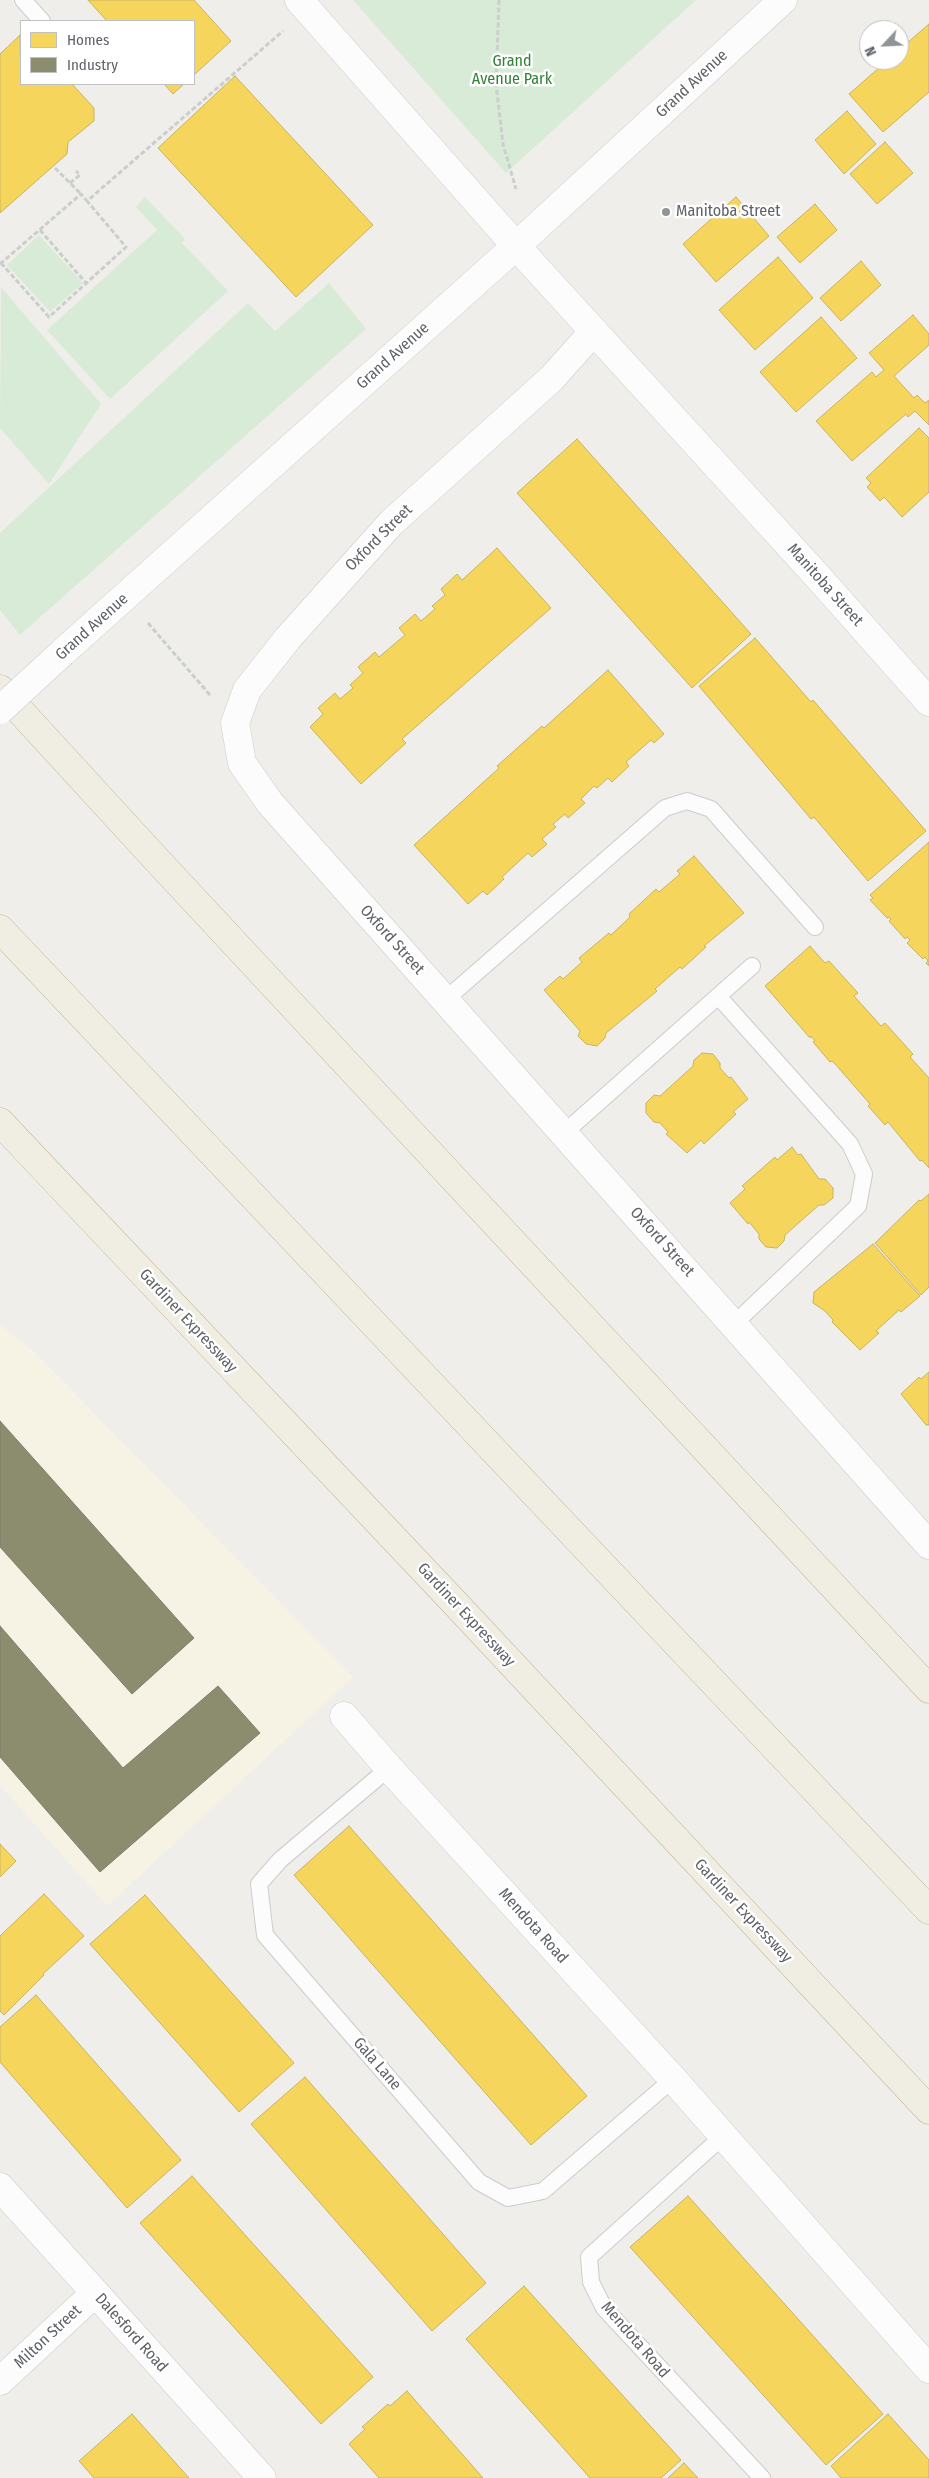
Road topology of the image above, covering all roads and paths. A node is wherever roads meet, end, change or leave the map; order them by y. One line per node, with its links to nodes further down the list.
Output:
1 (23, 0): 5 (lane)
2 (499, 0): 9 (path)
3 (783, 0): 13 (street, Grand Avenue)
4 (304, 5): 11 (path); 13 (street, Manitoba Street)
5 (41, 20)
6 (55, 168): 8 (path)
7 (76, 171): 8 (path)
8 (70, 183): 10 (path)
9 (516, 190)
10 (80, 194): 11 (path); 12 (path)
11 (87, 201): 15 (path)
12 (40, 230): 14 (path); 15 (path)
13 (516, 246): 16 (street, Manitoba Street); 20 (street, Grand Avenue, bridge)
14 (1, 264): 15 (path)
15 (86, 283)
16 (594, 331): 19 (street, Manitoba Street); 21 (street, Oxford Street)
17 (148, 623): 21 (path)
18 (0, 689): 31 (highway)
19 (929, 702)
20 (0, 710)
21 (235, 724): 26 (street, Oxford Street)
22 (816, 927): 26 (lane)
23 (0, 930): 34 (highway)
24 (752, 966): 25 (lane)
25 (718, 996): 28 (lane); 29 (lane)
26 (445, 1000): 28 (street, Oxford Street)
27 (0, 1122): 36 (highway, Gardiner Expressway)
28 (564, 1132): 29 (street, Oxford Street)
29 (734, 1324): 30 (street, Oxford Street)
30 (929, 1545)
31 (929, 1688)
32 (344, 1716): 33 (street, Mendota Road)
33 (389, 1768): 35 (street, Mendota Road); 35 (lane, Gala Lane)
34 (929, 1910)
35 (673, 2079): 37 (street, Mendota Road)
36 (929, 2110)
37 (722, 2137): 40 (street, Mendota Road); 43 (lane, Mendota Road)
38 (0, 2187): 39 (street, Dalesford Road)
39 (95, 2293): 41 (street, Milton Street); 42 (street, Dalesford Road)
40 (929, 2369)
41 (0, 2381)
42 (262, 2478)
43 (762, 2478)

